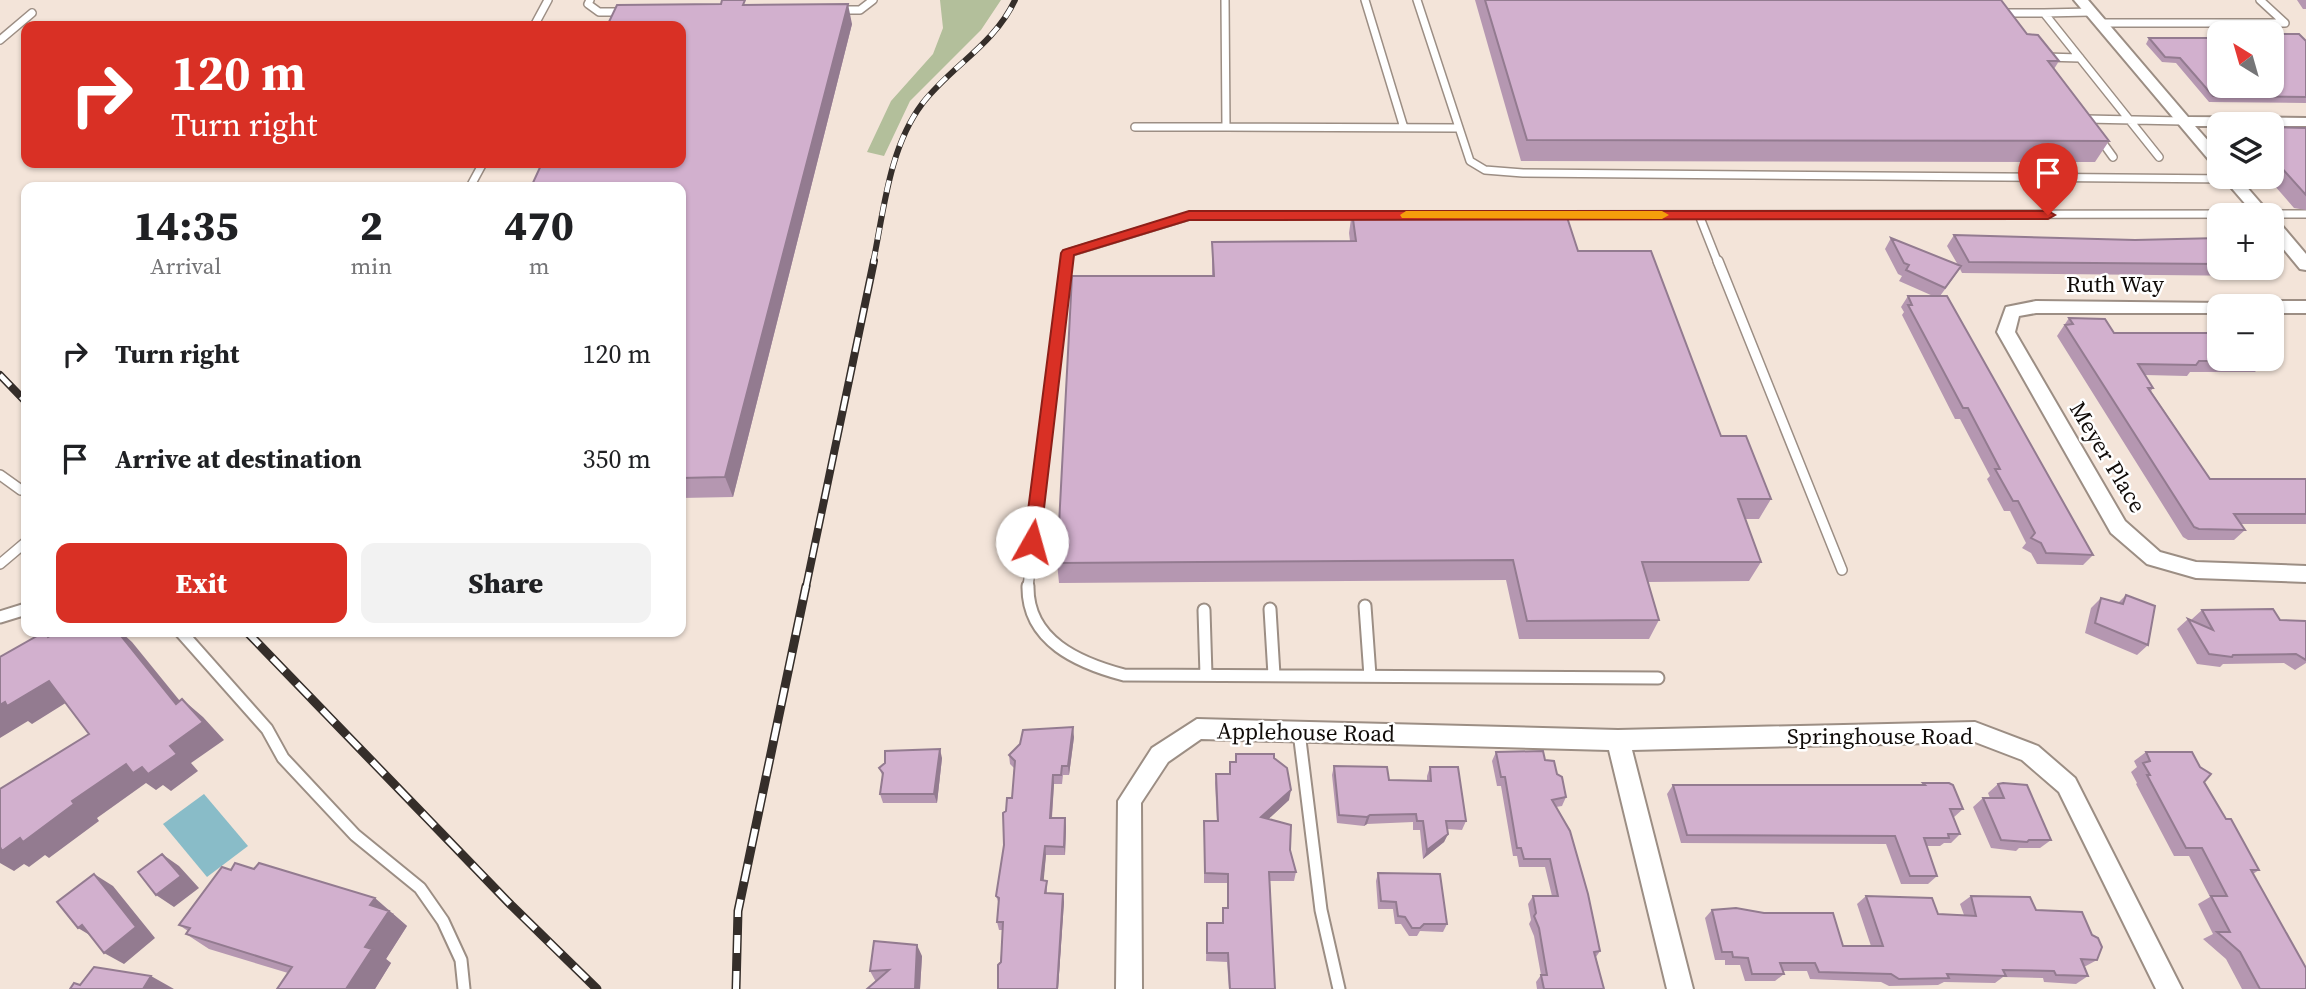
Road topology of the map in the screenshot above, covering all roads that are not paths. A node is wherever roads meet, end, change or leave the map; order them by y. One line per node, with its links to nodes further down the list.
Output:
1 (548, 0): 15 (lane)
2 (590, 0): 10 (lane)
3 (873, 0): 9 (lane)
4 (1225, 0): 27 (lane)
5 (1365, 0): 28 (lane)
6 (1417, 0): 29 (lane)
7 (2081, 0): 13 (street)
8 (2260, 0): 13 (lane)
9 (834, 10)
10 (637, 12)
11 (32, 13): 14 (lane)
12 (2044, 13): 13 (lane); 17 (lane); 19 (lane)
13 (2096, 18): 24 (street)
14 (23, 21)
15 (537, 21)
16 (21, 22): 18 (lane)
17 (2012, 24)
18 (0, 40)
19 (2080, 58): 20 (lane); 23 (lane)
20 (2045, 67)
21 (2077, 108): 22 (lane)
22 (2085, 118): 23 (lane); 31 (lane)
23 (2130, 120): 24 (lane); 32 (lane)
24 (2183, 121): 25 (street); 30 (street)
25 (2306, 122)
26 (1135, 127): 27 (lane)
27 (1226, 127): 28 (lane)
28 (1404, 128): 29 (lane)
29 (1459, 128): 33 (lane)
30 (2207, 149)
31 (2113, 157)
32 (2159, 157)
33 (2207, 178)
34 (2241, 189): 35 (street)
35 (2253, 203)
36 (2306, 214): 41 (lane)
37 (1368, 215): 60 (lane)
38 (1548, 215): 39 (lane)
39 (1699, 215): 40 (lane); 52 (lane)
40 (2207, 215)
41 (2284, 215)
42 (2284, 239): 43 (street)
43 (2306, 265)
44 (2207, 307): 47 (street, Ruth Way)
45 (2284, 307): 46 (street)
46 (2306, 307)
47 (2012, 311): 53 (street, Meyer Place)
48 (0, 475): 49 (lane)
49 (21, 490)
50 (21, 546): 51 (lane)
51 (0, 564)
52 (1842, 570)
53 (2306, 574)
54 (1365, 606): 62 (lane)
55 (1270, 609): 61 (lane)
56 (21, 610): 58 (lane)
57 (1204, 610): 60 (lane)
58 (2, 612)
59 (185, 637): 66 (lane)
60 (1206, 675): 61 (lane)
61 (1274, 676): 62 (lane)
62 (1370, 676): 63 (lane)
63 (1658, 678)
64 (1300, 732): 65 (street, Applehouse Road); 67 (street, Applehouse Road); 68 (lane)
65 (1618, 740): 69 (street); 70 (street, Springhouse Road)
66 (464, 989)
67 (1129, 989)
68 (1339, 989)
69 (1680, 989)
70 (2169, 989)

